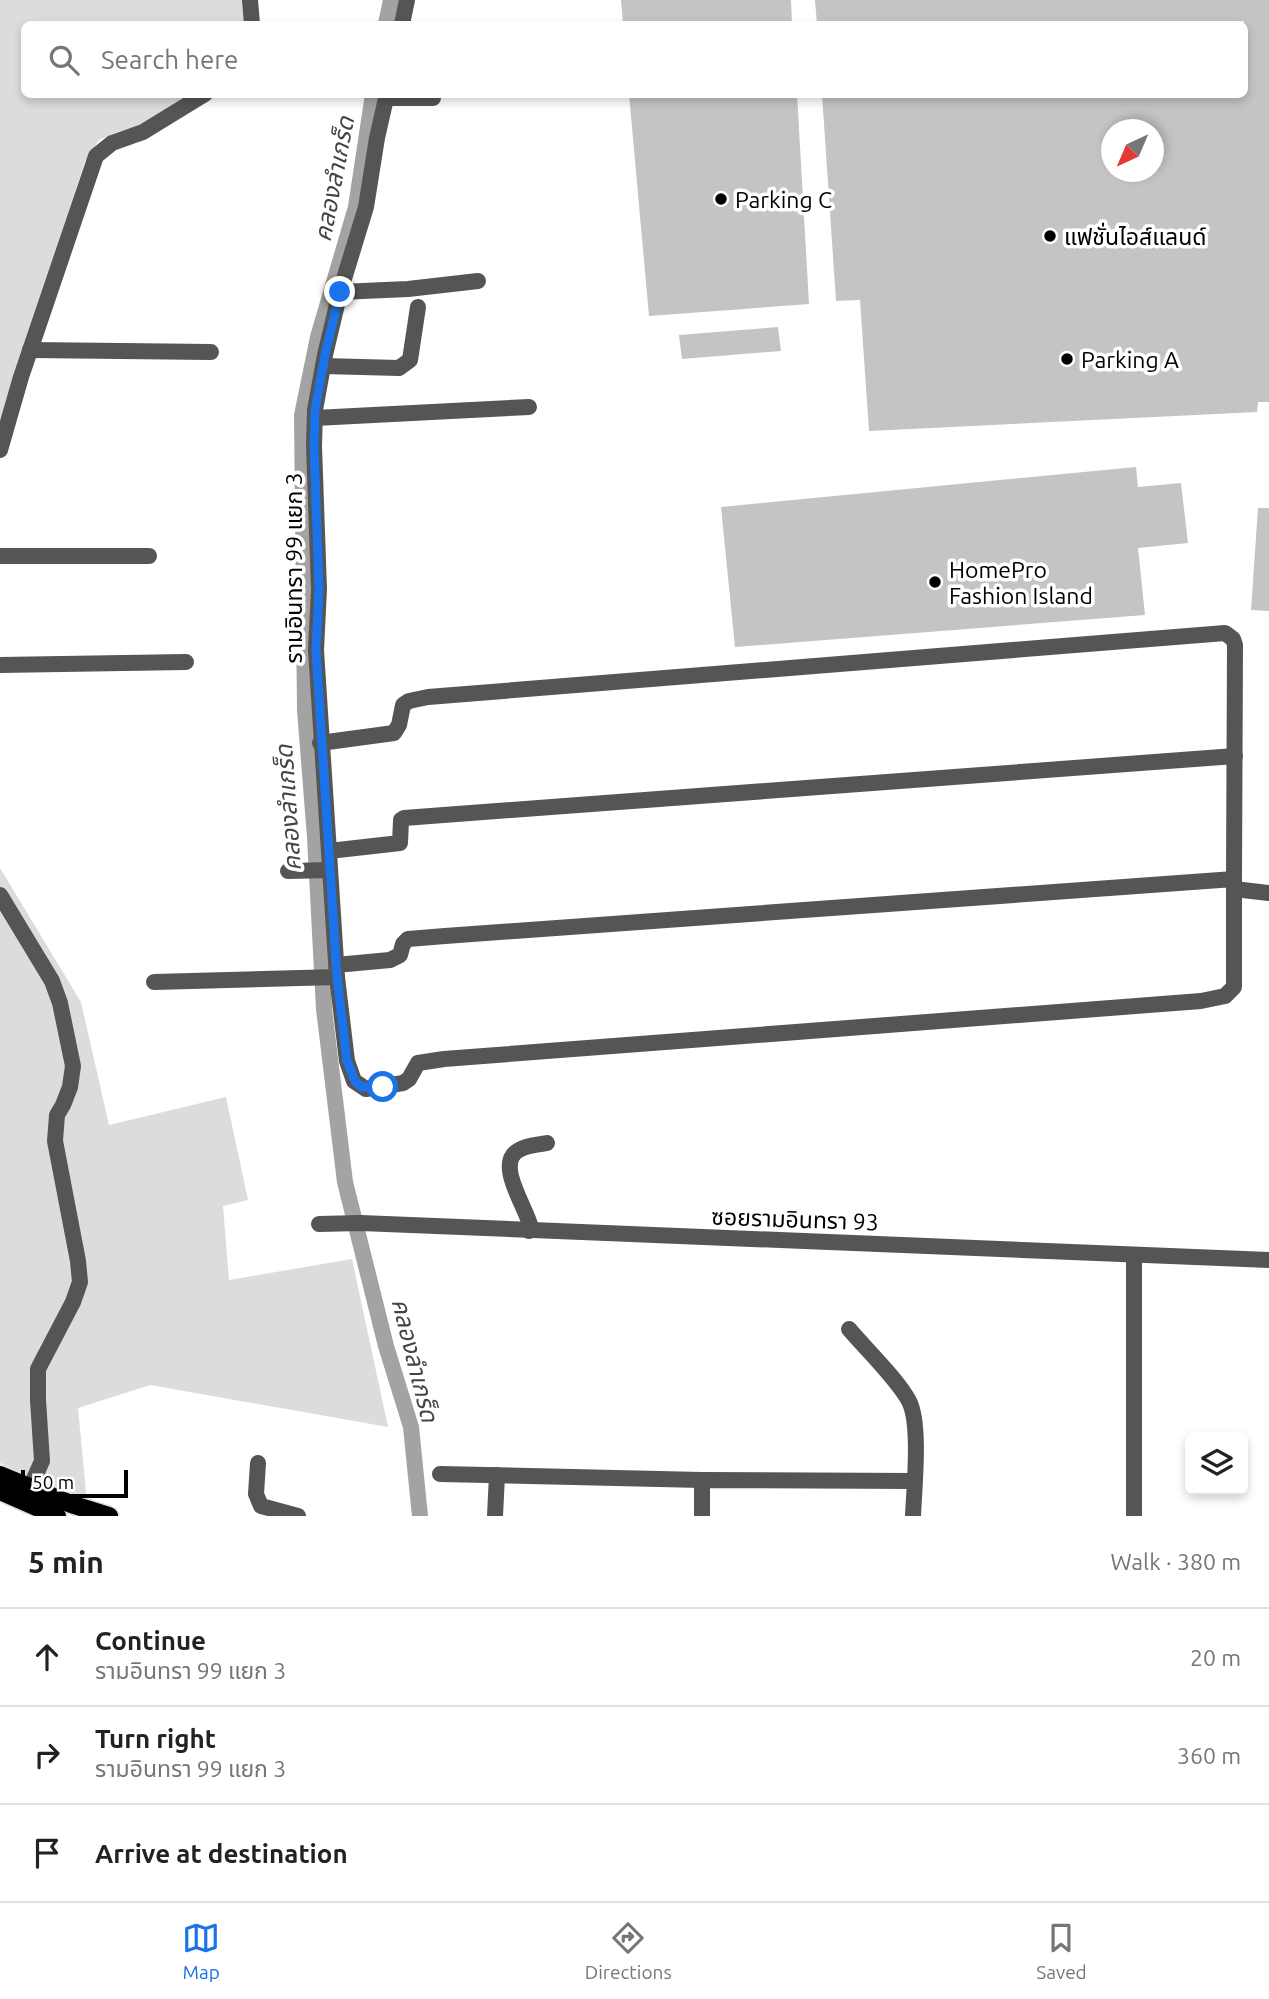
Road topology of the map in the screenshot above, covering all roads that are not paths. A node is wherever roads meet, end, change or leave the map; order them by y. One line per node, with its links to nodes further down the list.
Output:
1 (250, 0): 3 (street)
2 (407, 0): 4 (street)
3 (252, 21)
4 (403, 21)
5 (198, 98): 10 (street)
6 (386, 98): 8 (street, รามอินทรา 99 แยก 3)
7 (478, 281): 8 (street)
8 (340, 292): 12 (street, รามอินทรา 99 แยก 3)
9 (418, 307): 12 (street)
10 (30, 349): 11 (street); 15 (street)
11 (211, 352)
12 (323, 366): 14 (street, รามอินทรา 99 แยก 3)
13 (529, 407): 14 (street)
14 (315, 418): 20 (street, รามอินทรา 99 แยก 3)
15 (0, 450)
16 (0, 556): 17 (street)
17 (149, 556)
18 (186, 662): 19 (street)
19 (0, 665)
20 (320, 743): 21 (street); 22 (street, รามอินทรา 99 แยก 3)
21 (1235, 755): 22 (street); 25 (street)
22 (329, 851): 23 (street, รามอินทรา 99 แยก 3)
23 (326, 870): 24 (street); 28 (street, รามอินทรา 99 แยก 3)
24 (295, 872)
25 (1234, 884): 26 (street); 28 (street); 28 (street, รามอินทรา 99 แยก 3)
26 (1269, 892)
27 (0, 895): 43 (street)
28 (334, 973): 29 (street)
29 (154, 982)
30 (547, 1143): 32 (street)
31 (319, 1224): 32 (street, ซอยรามอินทรา 93)
32 (529, 1231): 33 (street, ซอยรามอินทรา 93)
33 (1134, 1255): 34 (street, ซอยรามอินทรา 93); 50 (street)
34 (1269, 1260)
35 (849, 1329): 41 (street)
36 (258, 1463): 46 (street)
37 (440, 1474): 39 (street)
38 (0, 1475): 43 (main road)
39 (497, 1475): 40 (street); 47 (street)
40 (702, 1480): 41 (street); 48 (street)
41 (915, 1481): 49 (street)
42 (0, 1491): 43 (main road)
43 (27, 1495): 44 (main road); 45 (main road)
44 (57, 1516)
45 (109, 1516)
46 (298, 1516)
47 (495, 1516)
48 (702, 1516)
49 (914, 1516)
50 (1134, 1516)

